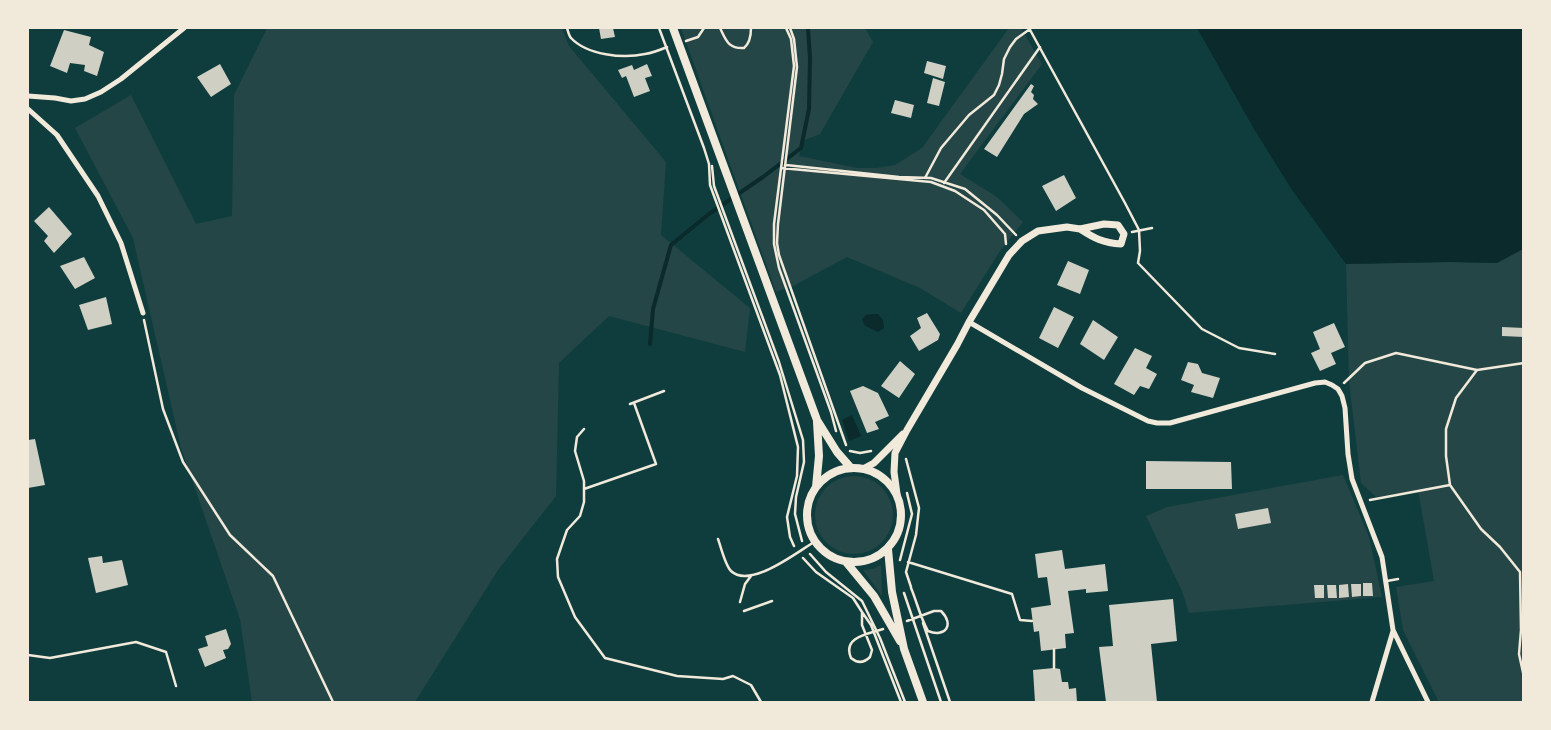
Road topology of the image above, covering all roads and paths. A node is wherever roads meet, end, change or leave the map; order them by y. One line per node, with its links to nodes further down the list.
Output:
1 (184, 28): 15 (street)
2 (567, 28): 13 (path)
3 (659, 28): 51 (path)
4 (673, 28): 33 (main road)
5 (704, 28): 11 (path)
6 (720, 28): 7 (path)
7 (751, 28)
8 (786, 28): 17 (path)
9 (790, 28): 17 (path)
10 (1029, 28): 12 (path); 18 (path)
11 (698, 37)
12 (1040, 47): 19 (path); 22 (path)
13 (658, 50)
14 (683, 81): 49 (path)
15 (28, 96)
16 (28, 109): 26 (street)
17 (784, 166): 18 (path); 25 (path); 35 (path); 36 (path)
18 (925, 178): 19 (path)
19 (944, 183): 24 (path)
20 (1152, 228): 22 (path)
21 (1080, 229): 23 (street); 23 (street); 24 (street)
22 (1139, 230): 23 (path); 28 (path)
23 (1124, 234)
24 (1022, 241): 27 (street)
25 (1006, 246)
26 (143, 314): 77 (path)
27 (968, 322): 31 (street); 36 (street)
28 (1275, 354)
29 (1524, 363): 30 (path)
30 (1477, 370): 31 (path); 41 (path)
31 (1338, 389): 46 (street)
32 (664, 392): 44 (path)
33 (817, 420): 39 (main road); 43 (main road)
34 (584, 429): 44 (path)
35 (838, 436)
36 (894, 447): 40 (street); 45 (street); 53 (path)
37 (845, 453): 38 (path)
38 (851, 456)
39 (851, 468): 40 (main road); 43 (main road)
40 (864, 469): 45 (main road)
41 (1450, 485): 46 (path); 56 (path)
42 (906, 486): 54 (path)
43 (816, 487): 48 (main road)
44 (584, 489): 78 (path)
45 (897, 494): 50 (main road)
46 (1361, 502): 59 (street)
47 (718, 539): 57 (lane)
48 (814, 542): 49 (lane); 52 (main road)
49 (804, 548): 51 (lane); 80 (path)
50 (888, 549): 52 (main road); 70 (main road)
51 (797, 553): 57 (lane); 65 (path)
52 (846, 562): 70 (main road)
53 (908, 562): 61 (path); 67 (path)
54 (900, 564)
55 (1524, 569): 56 (path)
56 (1520, 572): 68 (path)
57 (751, 576): 63 (lane)
58 (1398, 579): 59 (lane)
59 (1386, 582): 69 (street)
60 (902, 586): 82 (path)
61 (911, 588): 66 (path); 83 (path)
62 (772, 601): 64 (path)
63 (740, 602)
64 (744, 612)
65 (862, 612): 72 (path); 79 (path)
66 (947, 617)
67 (1032, 621)
68 (1522, 629): 75 (path)
69 (1394, 630): 84 (street); 85 (street)
70 (904, 649): 81 (main road)
71 (1054, 649): 74 (path)
72 (849, 654)
73 (28, 655): 76 (path)
74 (1054, 668)
75 (1524, 677)
76 (176, 686)
77 (333, 702)
78 (761, 702)
79 (901, 702)
80 (905, 702)
81 (924, 702)
82 (941, 702)
83 (950, 702)
84 (1372, 702)
85 (1428, 702)

